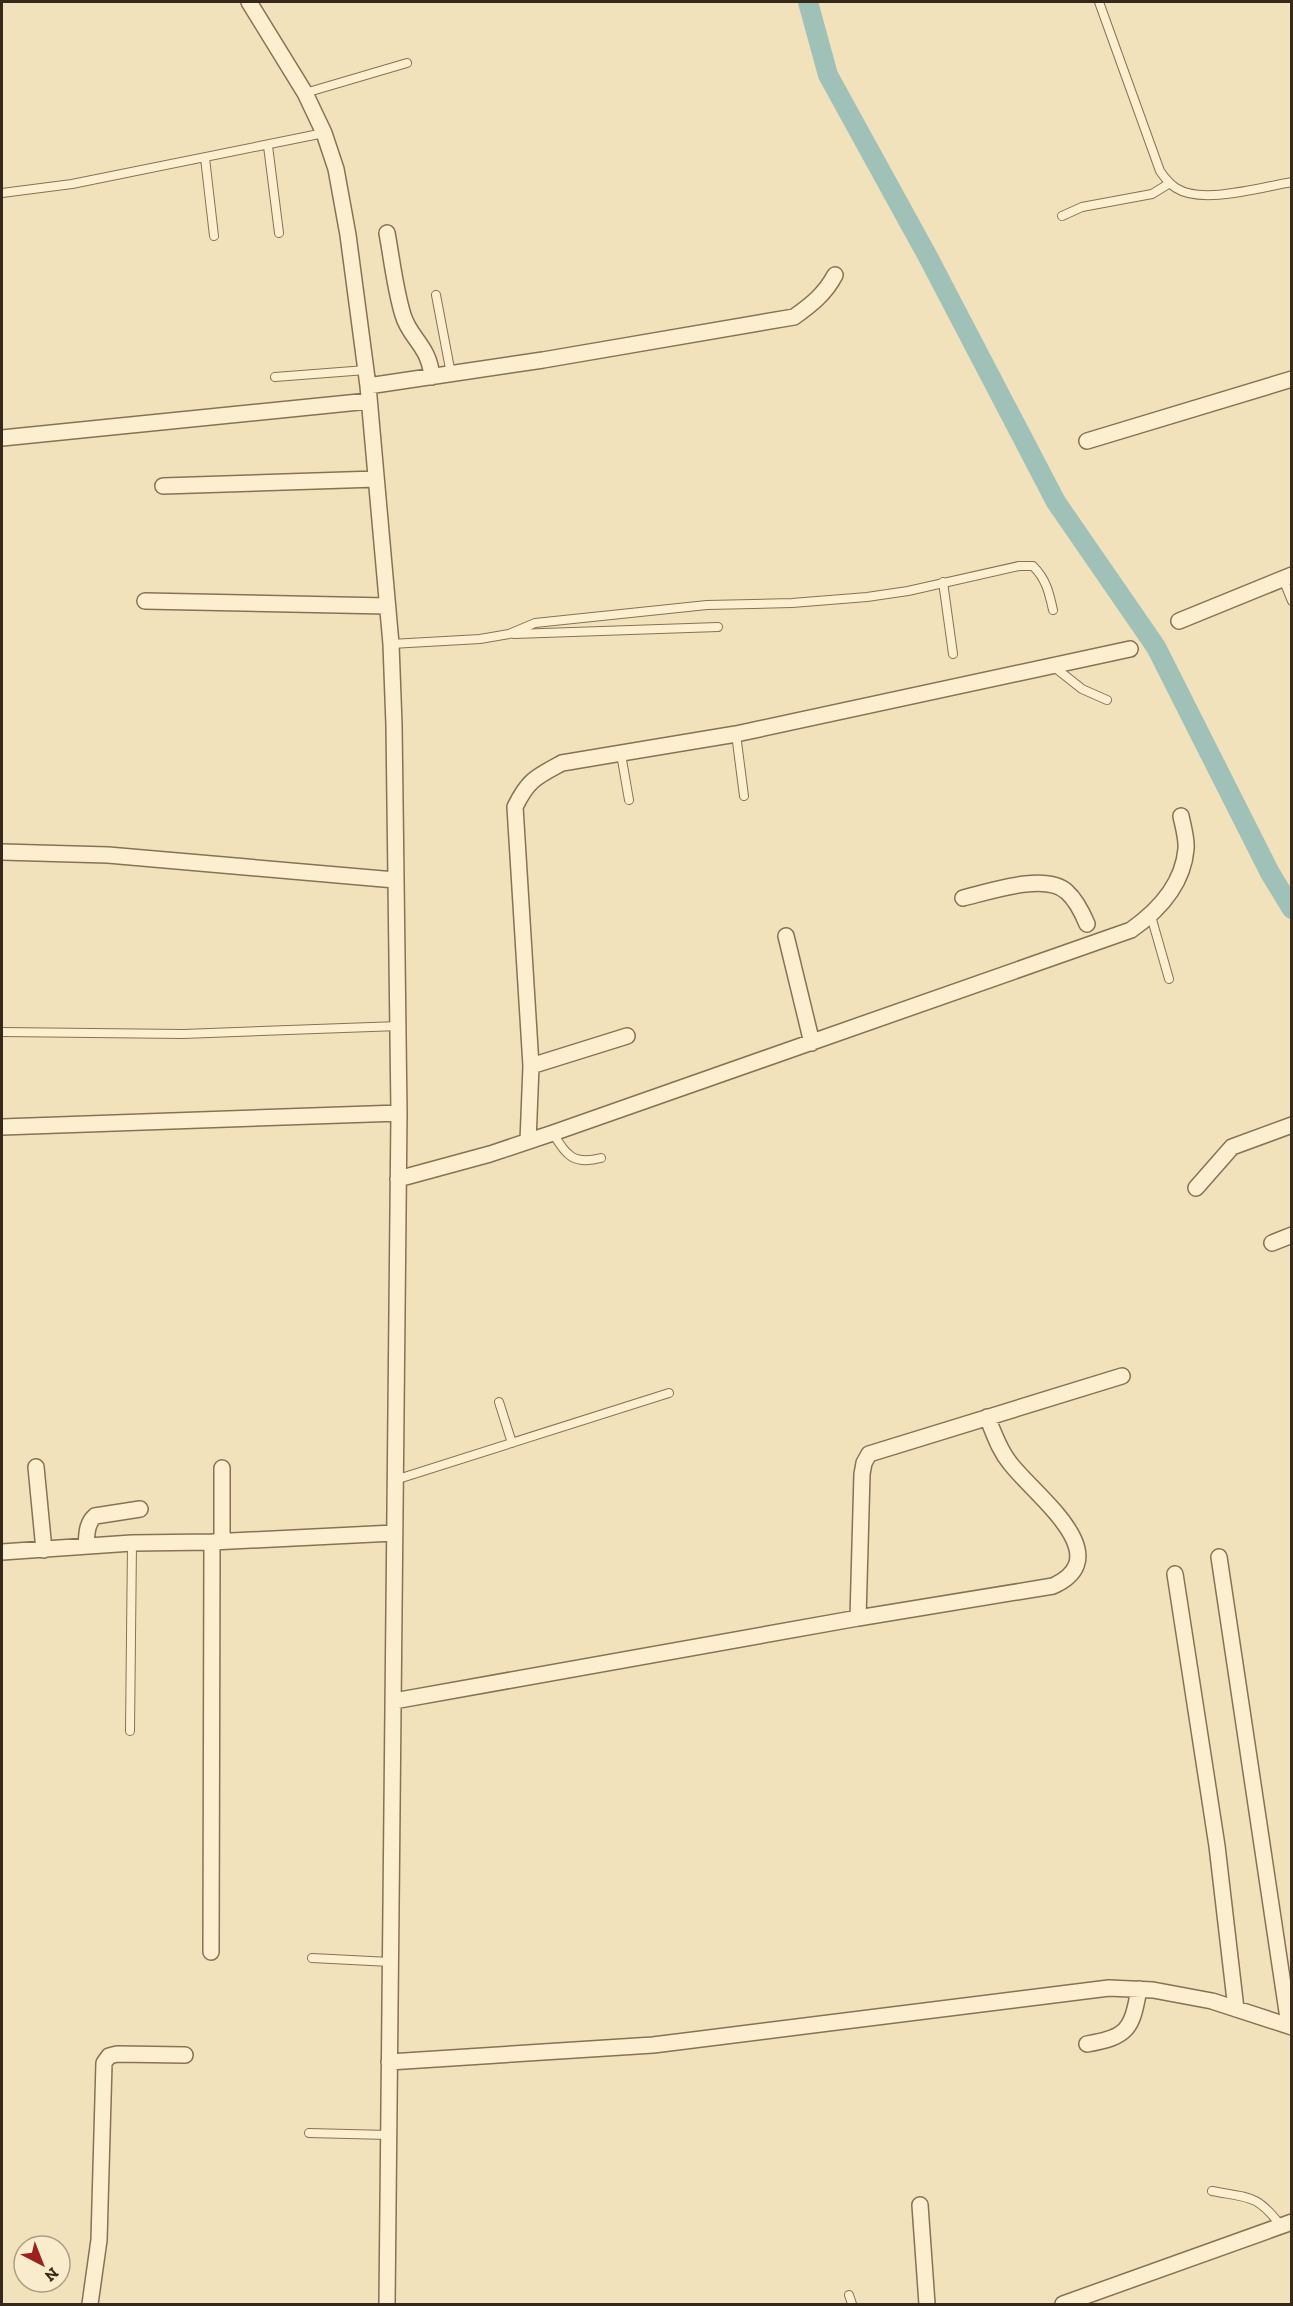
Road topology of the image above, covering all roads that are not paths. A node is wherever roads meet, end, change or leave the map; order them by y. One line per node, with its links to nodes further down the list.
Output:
1 (249, 2): 4 (street)
2 (1099, 2): 9 (lane)
3 (406, 63): 4 (lane)
4 (305, 93): 5 (street)
5 (324, 133): 6 (lane); 17 (street)
6 (268, 146): 7 (lane); 12 (lane)
7 (205, 158): 10 (lane); 14 (lane)
8 (1292, 182): 9 (lane)
9 (1170, 183): 11 (lane)
10 (2, 193)
11 (1062, 216)
12 (279, 233)
13 (387, 233): 19 (street)
14 (214, 236)
15 (835, 275): 18 (street)
16 (436, 295): 18 (lane)
17 (366, 370): 20 (lane); 22 (street)
18 (451, 374): 19 (street)
19 (432, 376): 22 (street)
20 (275, 377)
21 (1292, 380): 24 (street)
22 (368, 393): 23 (street); 25 (street)
23 (2, 438)
24 (1087, 441)
25 (376, 479): 26 (street); 31 (street)
26 (163, 486)
27 (1287, 577): 29 (lane); 33 (street)
28 (943, 582): 32 (lane); 35 (lane); 38 (lane)
29 (1292, 600)
30 (145, 601): 31 (street)
31 (387, 606): 36 (street)
32 (1053, 610)
33 (1179, 621)
34 (718, 627): 35 (lane)
35 (509, 634): 36 (lane)
36 (391, 644): 47 (street)
37 (1130, 649): 39 (street)
38 (953, 654)
39 (1053, 666): 40 (lane); 41 (street)
40 (1107, 700)
41 (736, 734): 42 (street); 43 (lane)
42 (621, 754): 44 (lane); 57 (street)
43 (744, 796)
44 (629, 800)
45 (1181, 816): 49 (street)
46 (2, 852): 47 (street)
47 (395, 880): 53 (street)
48 (963, 898): 50 (street)
49 (1151, 916): 50 (street); 52 (lane)
50 (1089, 935): 56 (street)
51 (786, 936): 56 (street)
52 (1169, 979)
53 (399, 1026): 54 (lane); 58 (street)
54 (2, 1032)
55 (627, 1036): 57 (street)
56 (812, 1043): 61 (street)
57 (531, 1066): 62 (street)
58 (399, 1113): 60 (street); 64 (street)
59 (1292, 1125): 65 (street)
60 (2, 1127)
61 (553, 1133): 62 (street); 63 (lane)
62 (528, 1141): 64 (street)
63 (602, 1158)
64 (398, 1179): 75 (street)
65 (1196, 1188)
66 (1292, 1235): 67 (street)
67 (1272, 1243)
68 (1122, 1376): 71 (street)
69 (669, 1393): 72 (lane)
70 (499, 1402): 72 (lane)
71 (987, 1417): 85 (street); 85 (street)
72 (512, 1443): 75 (lane)
73 (36, 1467): 81 (street)
74 (222, 1468): 78 (street)
75 (395, 1480): 77 (street)
76 (140, 1509): 80 (street)
77 (394, 1533): 78 (street); 86 (street)
78 (217, 1542): 79 (street); 88 (street)
79 (132, 1543): 80 (street); 87 (lane)
80 (86, 1546): 81 (street)
81 (44, 1550): 82 (street)
82 (2, 1552)
83 (1219, 1557): 93 (street)
84 (1175, 1574): 92 (street)
85 (858, 1618): 86 (street)
86 (394, 1701): 90 (street)
87 (130, 1731)
88 (211, 1952)
89 (312, 1958): 90 (lane)
90 (390, 1962): 96 (street)
91 (1139, 1989): 92 (street); 94 (street); 96 (street)
92 (1236, 2009): 93 (street)
93 (1290, 2026)
94 (1087, 2044)
95 (185, 2055): 103 (street)
96 (389, 2062): 98 (street)
97 (309, 2133): 98 (lane)
98 (388, 2135): 104 (street)
99 (1212, 2191): 101 (lane)
100 (920, 2205): 106 (street)
101 (1286, 2224): 107 (street)
102 (849, 2295): 105 (lane)
103 (90, 2304)
104 (387, 2304)
105 (852, 2304)
106 (927, 2304)
107 (1063, 2304)

